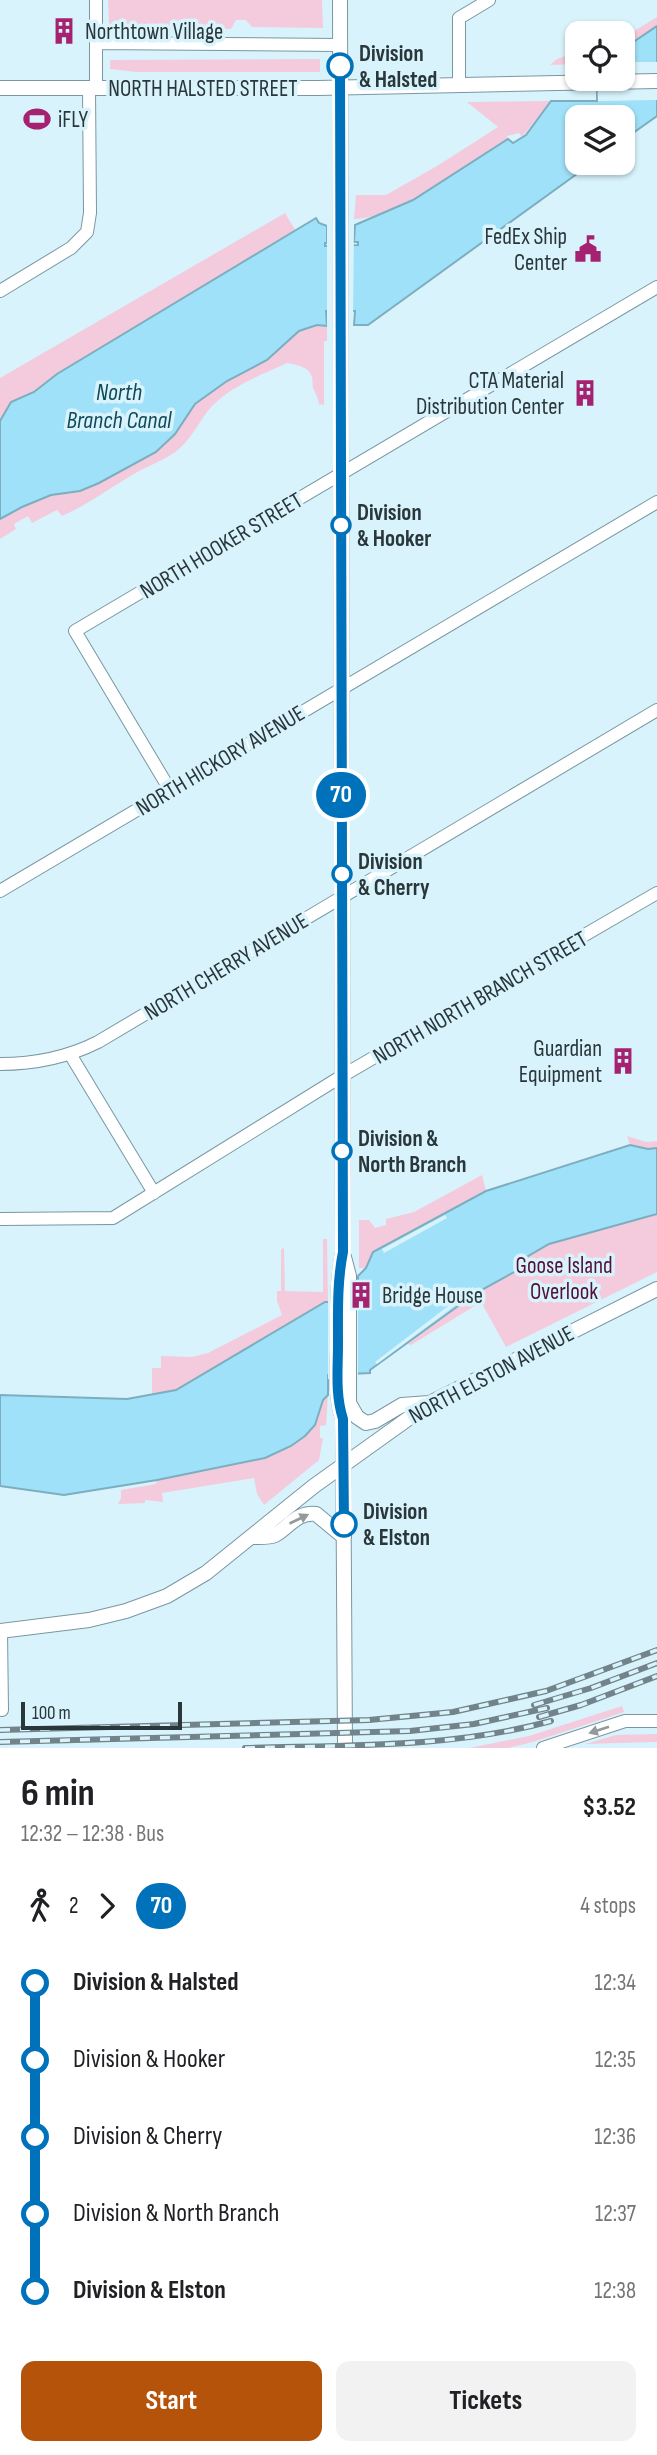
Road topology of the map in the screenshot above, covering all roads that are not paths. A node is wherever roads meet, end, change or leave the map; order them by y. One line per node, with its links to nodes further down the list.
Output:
1 (96, 0): 4 (street)
2 (340, 0): 5 (main road)
3 (489, 0): 7 (street)
4 (96, 43): 5 (street); 8 (street)
5 (340, 45): 9 (main road)
6 (657, 81): 7 (main road, NORTH HALSTED STREET)
7 (459, 85): 9 (main road, NORTH HALSTED STREET)
8 (92, 88): 9 (main road, NORTH HALSTED STREET); 10 (main road, NORTH HALSTED STREET); 12 (street)
9 (340, 88): 13 (main road)
10 (0, 89)
11 (657, 287): 13 (street, NORTH HOOKER STREET)
12 (0, 291)
13 (341, 473): 15 (main road); 17 (street, NORTH HOOKER STREET)
14 (657, 502): 15 (street, NORTH HICKORY AVENUE)
15 (341, 687): 17 (street, NORTH HICKORY AVENUE); 20 (main road)
16 (657, 710): 20 (street, NORTH CHERRY AVENUE)
17 (170, 790): 18 (street, NORTH HICKORY AVENUE)
18 (0, 891)
19 (657, 893): 23 (street, NORTH NORTH BRANCH STREET)
20 (342, 897): 21 (street, NORTH CHERRY AVENUE); 23 (main road)
21 (70, 1054): 22 (street, NORTH CHERRY AVENUE); 24 (street)
22 (0, 1064)
23 (342, 1076): 24 (street, NORTH NORTH BRANCH STREET); 27 (main road)
24 (154, 1193): 25 (street, NORTH NORTH BRANCH STREET)
25 (0, 1219)
26 (657, 1289): 29 (main road, NORTH ELSTON AVENUE)
27 (343, 1379): 28 (main road); 30 (main road)
28 (349, 1403): 29 (main road); 30 (main road)
29 (430, 1403): 31 (main road, NORTH ELSTON AVENUE)
30 (343, 1419): 31 (main road)
31 (343, 1465): 32 (main road, NORTH ELSTON AVENUE); 33 (main road)
32 (251, 1537): 33 (main road, one-way to 33); 34 (main road, NORTH ELSTON AVENUE)
33 (344, 1537): 37 (main road)
34 (1, 1631): 35 (street)
35 (2, 1710)
36 (657, 1721): 38 (street, one-way to 38)
37 (345, 1748)
38 (543, 1748)

